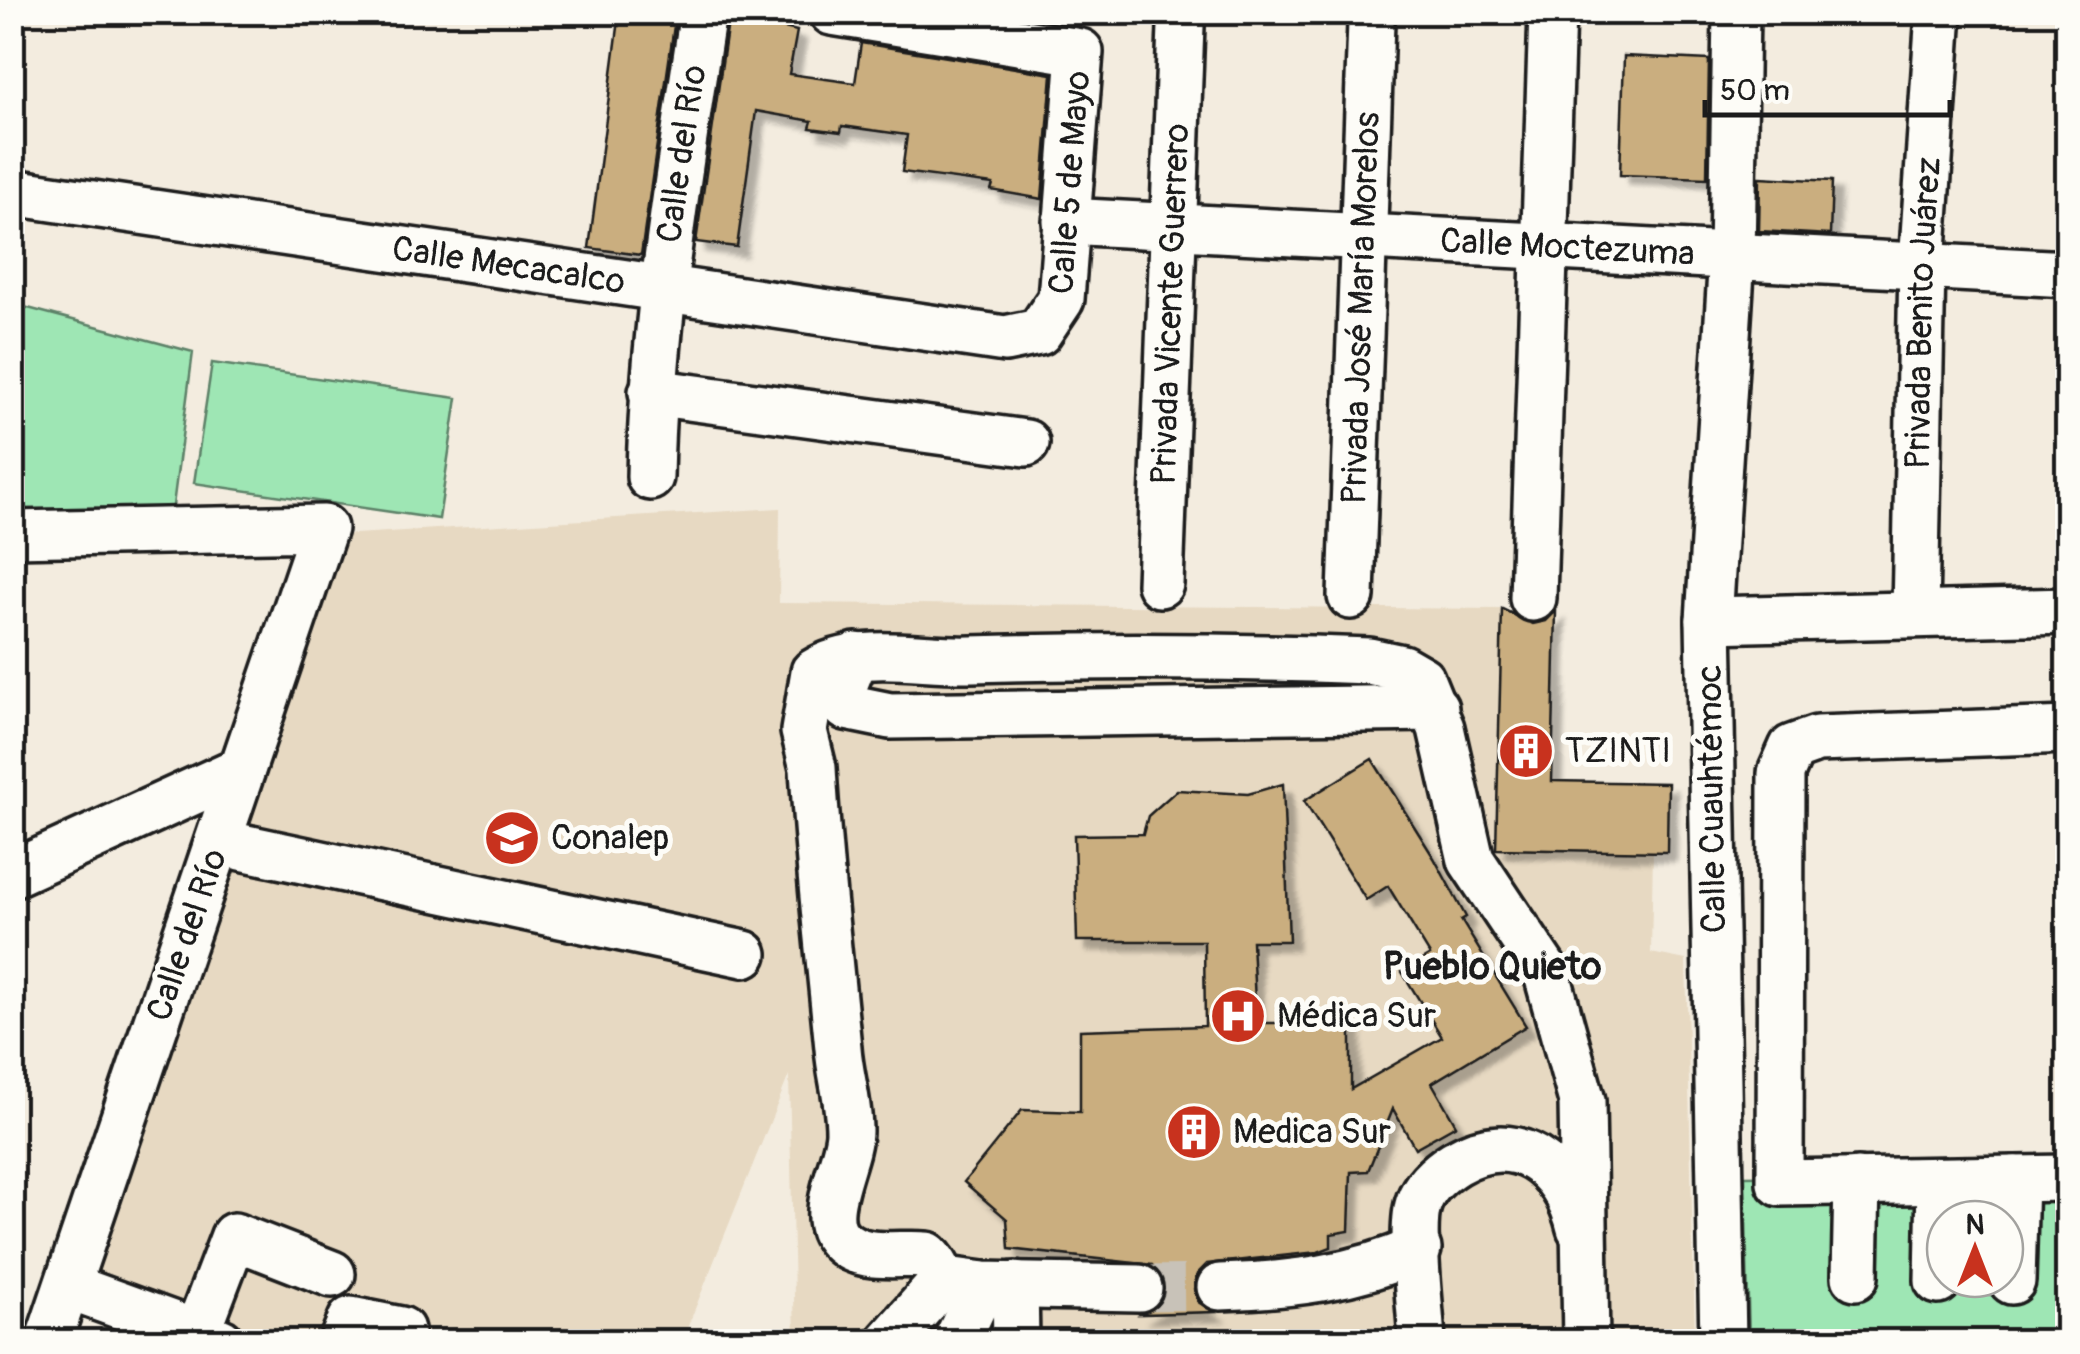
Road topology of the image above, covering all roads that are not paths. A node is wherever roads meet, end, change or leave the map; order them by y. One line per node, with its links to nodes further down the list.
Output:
1 (703, 12): 16 (street, Calle del Río)
2 (832, 12): 9 (street, Calle 5 de Mayo)
3 (1552, 12): 12 (street)
4 (1736, 12): 13 (street, Calle Cuauhtémoc)
5 (1940, 12): 14 (street, Privada Benito Juárez)
6 (1371, 22): 11 (street, Privada José María Morelos)
7 (1180, 26): 10 (street, Privada Vicente Guerrero)
8 (12, 192): 16 (street, Calle Mecacalco)
9 (1066, 221): 10 (street, Calle Moctezuma); 17 (street, Calle 5 de Mayo)
10 (1176, 225): 11 (street, Calle Moctezuma); 22 (street, Privada Vicente Guerrero)
11 (1364, 236): 12 (street, Calle Moctezuma); 23 (street, Privada José María Morelos)
12 (1547, 248): 13 (street, Calle Moctezuma); 24 (street)
13 (1732, 256): 14 (street, Calle Moctezuma); 27 (street, Calle Cuauhtémoc)
14 (1922, 265): 15 (street, Calle Moctezuma); 26 (street, Privada Benito Juárez)
15 (2068, 274)
16 (662, 289): 17 (street, Calle Mecacalco); 18 (street, Calle del Río)
17 (1005, 339)
18 (652, 392): 19 (street); 20 (street, Calle del Río)
19 (1026, 443)
20 (650, 477)
21 (12, 534): 31 (street, Calle del Río)
22 (1160, 584)
23 (1351, 596)
24 (1533, 598)
25 (2068, 611): 26 (street)
26 (1915, 613): 27 (street)
27 (1708, 620): 58 (street, Calle Cuauhtémoc)
28 (874, 657): 29 (street); 29 (street); 45 (street)
29 (1435, 708): 41 (street)
30 (2068, 730): 37 (street)
31 (242, 769): 32 (street, Calle del Río); 33 (street)
32 (218, 842): 34 (street); 46 (street, Calle del Río)
33 (12, 874)
34 (744, 954)
35 (2068, 1178): 36 (street)
36 (2015, 1179): 38 (street); 40 (street)
37 (1856, 1181): 38 (street); 44 (street)
38 (1940, 1181): 39 (street)
39 (1940, 1199)
40 (2014, 1199)
41 (1582, 1240): 42 (street); 57 (street)
42 (1418, 1250): 47 (street); 56 (street)
43 (332, 1274): 50 (street)
44 (1854, 1277)
45 (979, 1283): 48 (street); 53 (street); 54 (street); 55 (street)
46 (69, 1287): 50 (street); 51 (street, Calle del Río)
47 (1220, 1287)
48 (1140, 1288)
49 (401, 1330): 52 (street)
50 (209, 1337)
51 (48, 1342)
52 (342, 1342)
53 (890, 1342)
54 (956, 1342)
55 (1016, 1342)
56 (1422, 1342)
57 (1586, 1342)
58 (1723, 1342)

